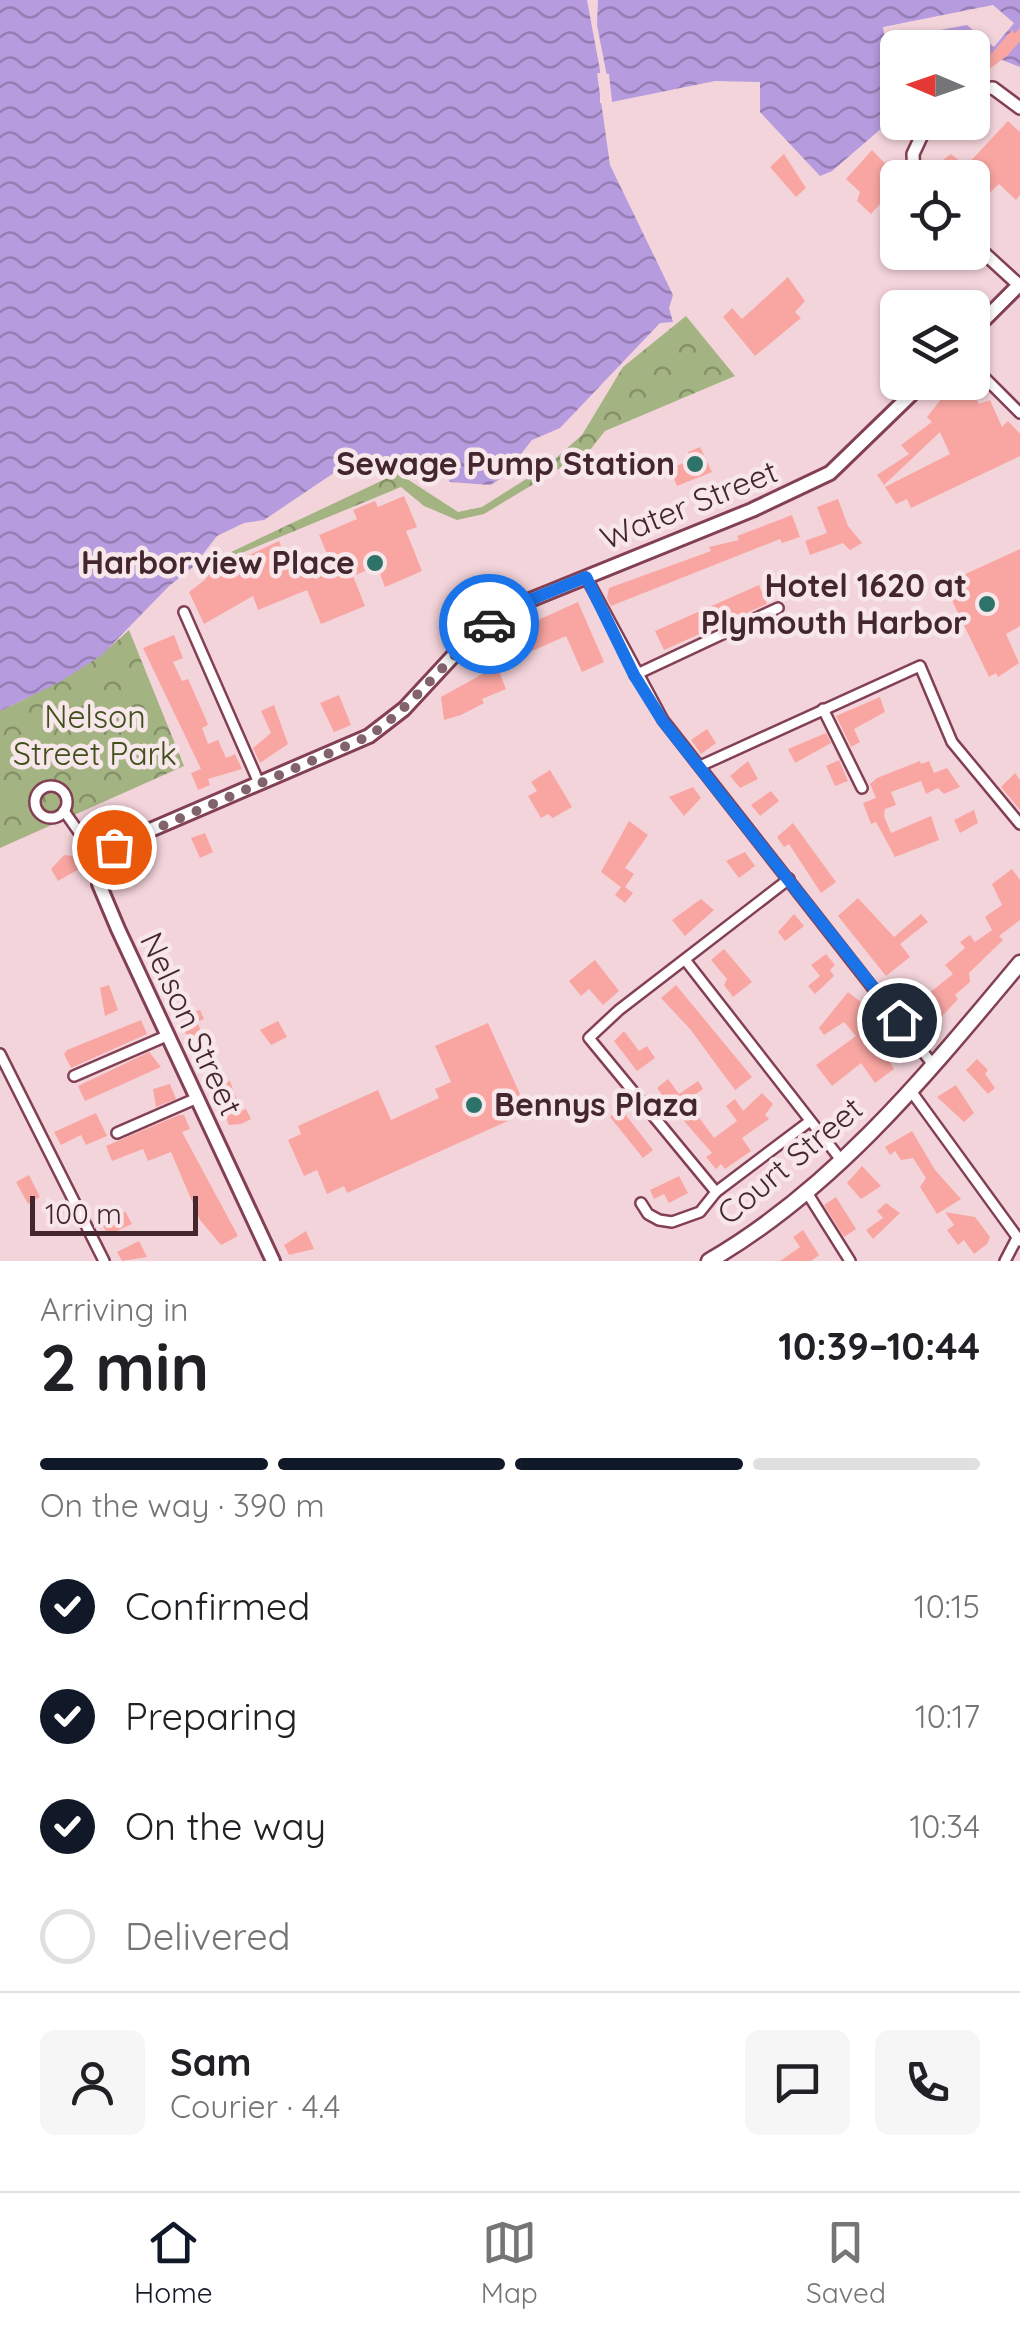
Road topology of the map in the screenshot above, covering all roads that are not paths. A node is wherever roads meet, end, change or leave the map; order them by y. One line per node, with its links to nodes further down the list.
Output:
1 (990, 88): 2 (street)
2 (1020, 108)
3 (990, 258): 4 (street)
4 (1019, 284): 5 (main road)
5 (990, 314)
6 (990, 383): 8 (street)
7 (905, 400): 9 (main road, Water Street)
8 (1020, 413)
9 (586, 577): 12 (street); 15 (main road, Water Street)
10 (778, 608): 12 (street)
11 (184, 612): 15 (street)
12 (634, 675): 14 (street)
13 (822, 709): 14 (street); 16 (street); 18 (street)
14 (700, 766): 20 (street)
15 (260, 783): 19 (main road, Water Street)
16 (862, 788)
17 (64, 811): 19 (street, Nelson Street)
18 (1020, 824)
19 (98, 859): 23 (main road, Nelson Street)
20 (788, 879): 21 (street); 25 (street)
21 (686, 961): 29 (street); 33 (street)
22 (1020, 962): 25 (main road, Court Street)
23 (164, 1036): 26 (street); 28 (main road, Nelson Street)
24 (0, 1054): 36 (street)
25 (934, 1066): 27 (main road, Court Street)
26 (74, 1076)
27 (911, 1091): 31 (main road, Court Street); 35 (street)
28 (195, 1099): 30 (street); 37 (main road, Nelson Street)
29 (810, 1120): 31 (street); 33 (street)
30 (117, 1134)
31 (841, 1160): 32 (main road, Court Street)
32 (806, 1191): 38 (main road, Court Street); 39 (street)
33 (716, 1192): 34 (street)
34 (641, 1203)
35 (1019, 1240): 40 (street)
36 (104, 1261)
37 (273, 1261)
38 (708, 1261)
39 (850, 1261)
40 (1005, 1261)

